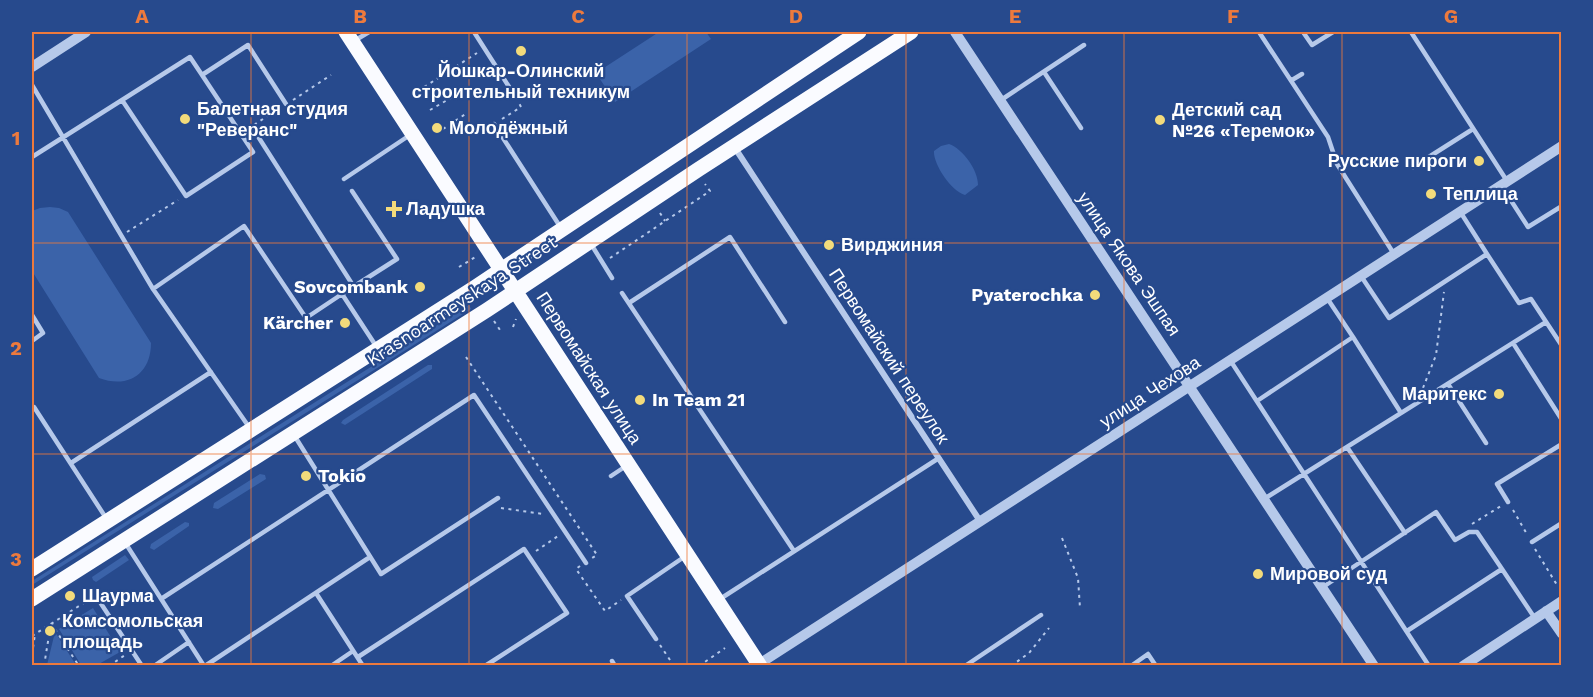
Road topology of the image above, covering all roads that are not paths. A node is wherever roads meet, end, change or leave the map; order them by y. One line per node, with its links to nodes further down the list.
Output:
1 (86, 32): 13 (street)
2 (369, 32): 11 (lane)
3 (474, 32): 19 (lane)
4 (859, 32): 38 (main road, Krasnoarmeyskaya Street)
5 (911, 32): 30 (main road, Krasnoarmeyskaya Street)
6 (955, 32): 21 (street, улица Якова Эшпая)
7 (1259, 32): 17 (lane)
8 (1303, 32): 9 (lane)
9 (1333, 32)
10 (1411, 32): 25 (lane)
11 (350, 37): 26 (main road, Первомайская улица)
12 (1084, 45): 14 (lane)
13 (32, 67)
14 (1044, 72): 21 (lane); 24 (lane)
15 (1302, 74): 17 (lane)
16 (202, 75): 20 (lane); 20 (lane); 22 (lane)
17 (1292, 80): 40 (lane)
18 (32, 85): 27 (lane)
19 (513, 93)
20 (122, 100): 27 (lane)
21 (1000, 100): 63 (street, улица Якова Эшпая)
22 (286, 104)
23 (494, 124): 38 (lane)
24 (1081, 128)
25 (1473, 129): 32 (lane); 34 (lane)
26 (413, 134): 33 (lane); 42 (main road, Первомайская улица)
27 (63, 137): 31 (lane); 46 (lane)
28 (259, 138): 45 (lane)
29 (1562, 146): 34 (street, улица Чехова)
30 (734, 147): 39 (main road, Krasnoarmeyskaya Street); 73 (street, Первомайский переулок)
31 (32, 158)
32 (1413, 167)
33 (344, 179)
34 (1504, 183): 36 (lane); 37 (street, улица Чехова)
35 (352, 191): 45 (lane)
36 (1562, 207)
37 (1460, 212): 40 (street, улица Чехова); 41 (lane)
38 (562, 230): 42 (main road, Krasnoarmeyskaya Street)
39 (589, 242): 44 (lane); 47 (main road, Krasnoarmeyskaya Street)
40 (1394, 254): 43 (street, улица Чехова)
41 (1487, 254): 43 (lane); 54 (lane)
42 (501, 270): 47 (main road, Первомайская улица); 59 (main road, Krasnoarmeyskaya Street)
43 (1361, 276): 50 (street, улица Чехова)
44 (612, 278)
45 (354, 287): 49 (lane)
46 (153, 289): 49 (lane); 61 (lane)
47 (516, 291): 69 (main road, Krasnoarmeyskaya Street); 75 (main road, Первомайская улица)
48 (622, 293): 51 (lane)
49 (342, 294): 59 (lane)
50 (1327, 297): 55 (lane); 60 (street, улица Чехова)
51 (629, 303): 53 (lane); 88 (lane)
52 (32, 315): 56 (lane)
53 (785, 322)
54 (1546, 322): 57 (lane); 58 (lane)
55 (1353, 337): 64 (lane); 66 (lane)
56 (32, 341)
57 (1513, 343): 62 (lane); 67 (lane)
58 (1562, 345)
59 (378, 349): 68 (main road, Krasnoarmeyskaya Street)
60 (1230, 360): 63 (street, улица Чехова); 64 (lane)
61 (211, 372): 68 (lane); 74 (lane)
62 (1448, 384): 66 (lane); 70 (lane)
63 (1190, 386): 80 (street, улица Якова Эшпая); 83 (street, улица Чехова)
64 (1257, 401): 76 (lane)
65 (34, 407): 74 (lane)
66 (1401, 413): 72 (lane)
67 (1562, 420)
68 (251, 429): 82 (main road, Krasnoarmeyskaya Street)
69 (293, 433): 78 (lane); 86 (main road, Krasnoarmeyskaya Street)
70 (1486, 443)
71 (1562, 444): 81 (lane)
72 (1347, 447): 76 (lane); 85 (lane)
73 (939, 458): 83 (street, Первомайский переулок); 88 (lane)
74 (71, 463): 82 (lane)
75 (628, 464): 77 (lane); 89 (main road, Первомайская улица)
76 (1305, 473): 80 (lane); 91 (lane)
77 (611, 476)
78 (328, 490): 90 (lane); 92 (lane); 98 (lane)
79 (498, 498): 90 (lane)
80 (1264, 499): 95 (street, улица Якова Эшпая)
81 (1508, 502)
82 (107, 520): 93 (main road, Krasnoarmeyskaya Street)
83 (980, 521): 111 (street, улица Чехова)
84 (1562, 523): 87 (lane)
85 (1405, 533): 91 (lane); 94 (lane)
86 (123, 541): 98 (lane); 99 (main road, Krasnoarmeyskaya Street)
87 (1532, 542)
88 (794, 552): 100 (lane)
89 (688, 555): 100 (main road, Первомайская улица); 107 (lane)
90 (370, 557): 96 (lane)
91 (1362, 561): 95 (lane); 105 (lane)
92 (585, 563)
93 (32, 569)
94 (1502, 569): 104 (lane); 105 (lane)
95 (1323, 587): 121 (street, улица Якова Эшпая)
96 (316, 593): 109 (lane); 114 (lane)
97 (96, 596): 112 (lane)
98 (160, 598): 108 (lane)
99 (32, 599)
100 (718, 601): 111 (main road, Первомайская улица)
101 (1562, 601): 102 (street)
102 (1546, 611): 104 (street); 106 (street)
103 (1041, 615): 118 (lane)
104 (1535, 618): 123 (street)
105 (1407, 631): 122 (lane)
106 (1562, 634)
107 (656, 639)
108 (189, 642): 113 (lane); 114 (lane)
109 (353, 651): 110 (lane); 115 (lane)
110 (358, 657): 116 (lane); 117 (lane)
111 (758, 665)
112 (142, 666)
113 (154, 666)
114 (205, 666)
115 (331, 666)
116 (363, 666)
117 (484, 666)
118 (964, 666)
119 (1131, 666): 120 (lane)
120 (1156, 666)
121 (1374, 666)
122 (1429, 666)
123 (1463, 666)

